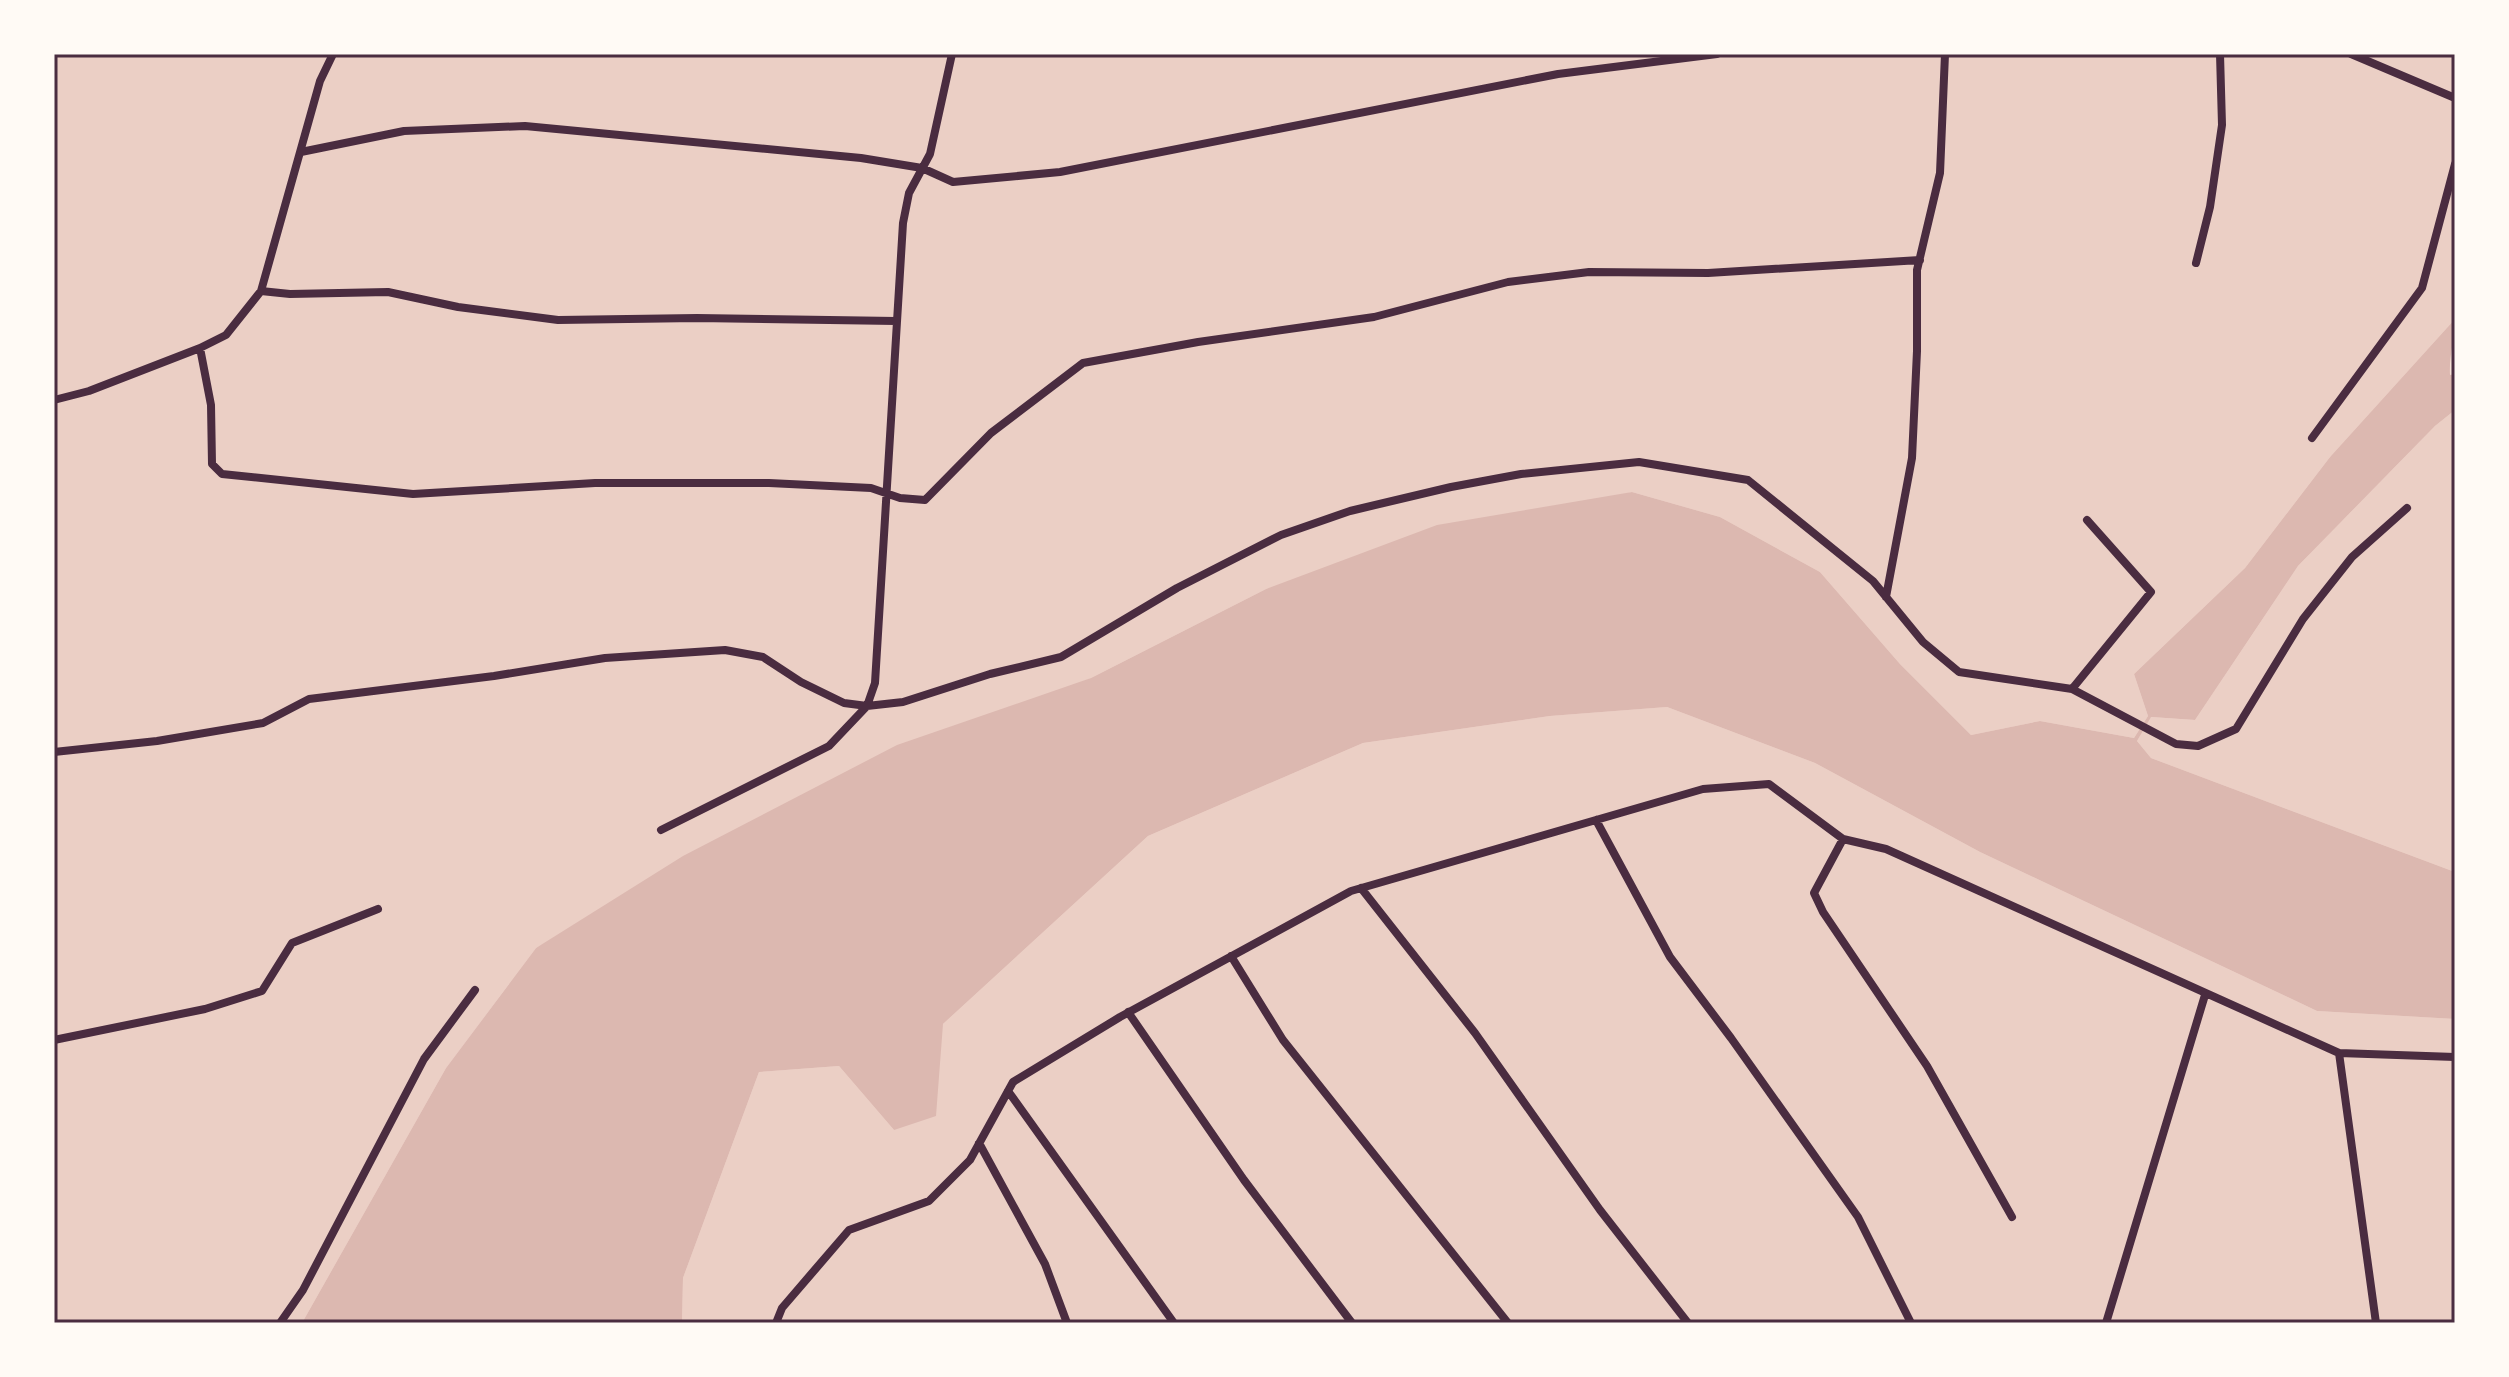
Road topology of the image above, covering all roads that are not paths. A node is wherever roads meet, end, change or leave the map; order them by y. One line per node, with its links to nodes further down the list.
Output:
1 (333, 54): 8 (street)
2 (952, 54): 10 (street)
3 (1717, 54): 10 (street)
4 (1945, 54): 11 (street)
5 (2220, 54): 12 (street)
6 (2351, 54): 7 (street)
7 (2455, 98)
8 (301, 152): 10 (street); 13 (street)
9 (2455, 164): 17 (street)
10 (922, 168): 14 (street)
11 (1920, 260): 18 (street); 21 (street)
12 (2196, 263)
13 (261, 291): 14 (street); 15 (street)
14 (896, 321): 18 (street)
15 (200, 348): 16 (street); 18 (street)
16 (54, 400)
17 (2312, 438)
18 (885, 493): 23 (street)
19 (2407, 508): 22 (street)
20 (2087, 520): 22 (street)
21 (1886, 597): 22 (street); 23 (street)
22 (2072, 689)
23 (867, 706): 24 (street); 26 (street)
24 (54, 752)
25 (1596, 820): 27 (street); 28 (street); 47 (street)
26 (661, 830)
27 (1843, 839): 32 (street); 39 (street)
28 (1361, 888): 30 (street); 46 (street)
29 (378, 909): 34 (street)
30 (1231, 956): 33 (street); 45 (street)
31 (475, 990): 40 (street)
32 (2205, 995): 35 (street); 48 (street)
33 (1128, 1012): 37 (street); 44 (street)
34 (54, 1040)
35 (2339, 1053): 36 (street); 49 (street)
36 (2455, 1057)
37 (1008, 1091): 38 (street); 43 (street)
38 (979, 1143): 41 (street); 42 (street)
39 (2012, 1217)
40 (280, 1323)
41 (776, 1323)
42 (1067, 1323)
43 (1174, 1323)
44 (1352, 1323)
45 (1508, 1323)
46 (1688, 1323)
47 (1911, 1323)
48 (2106, 1323)
49 (2376, 1323)

